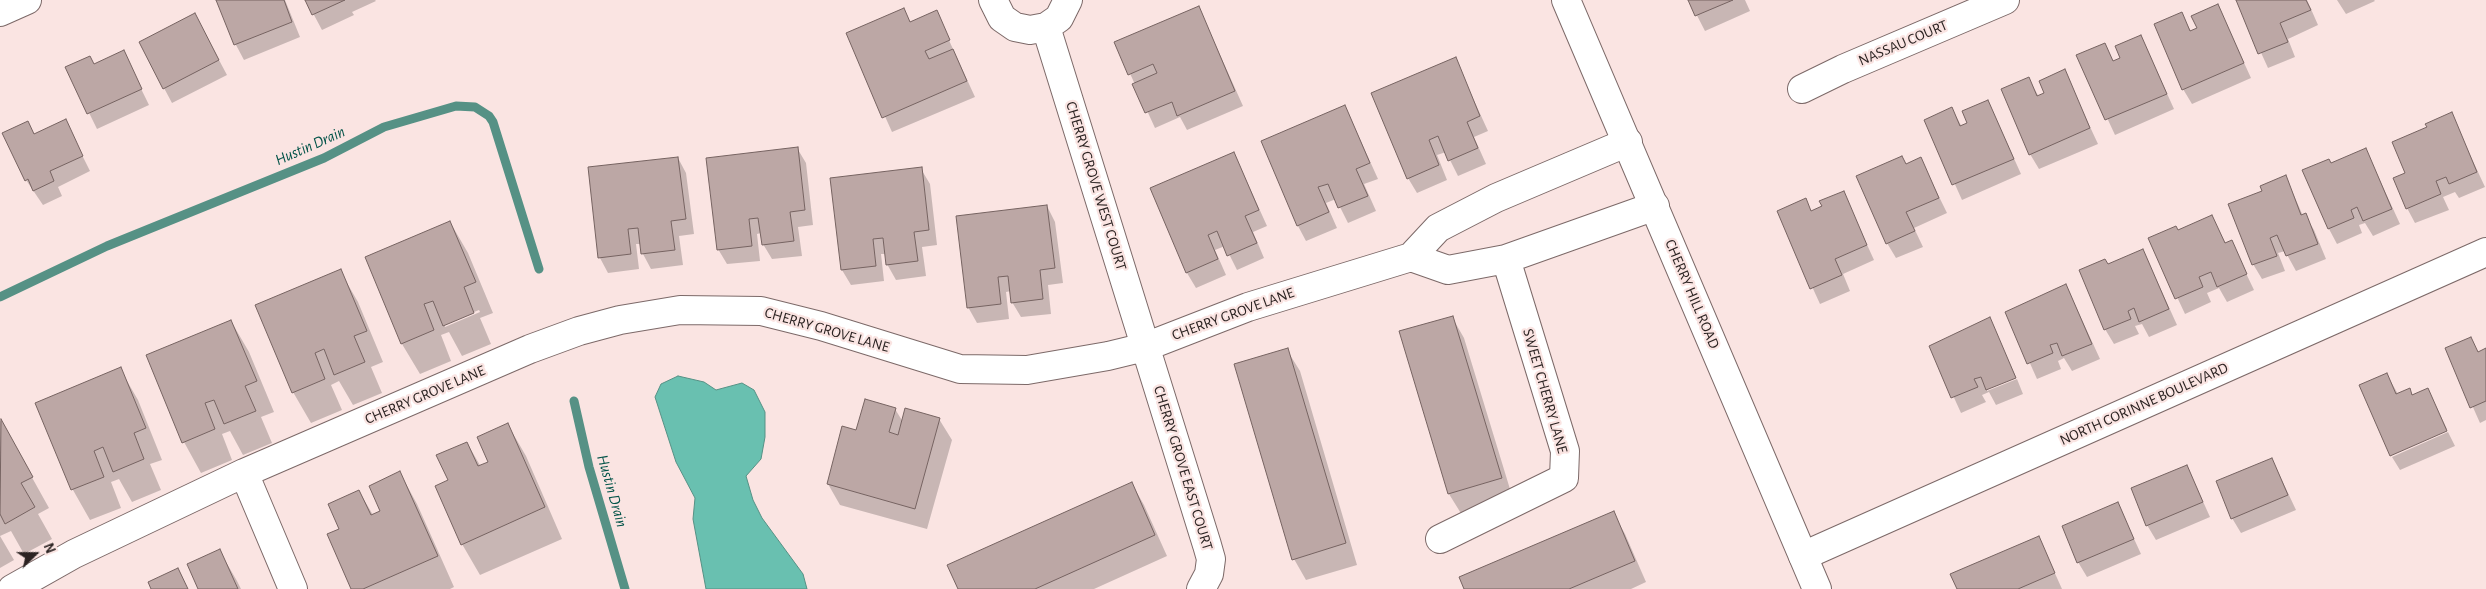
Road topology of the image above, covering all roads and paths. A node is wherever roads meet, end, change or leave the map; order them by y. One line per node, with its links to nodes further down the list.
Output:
1 (27, 0): 6 (street)
2 (992, 0): 7 (street)
3 (1068, 0): 7 (street)
4 (1566, 0): 9 (street, CHERRY HILL ROAD)
5 (2005, 0): 8 (street, NASSAU COURT)
6 (0, 12)
7 (1046, 27): 14 (street, CHERRY GROVE WEST COURT)
8 (1802, 89)
9 (1628, 142): 10 (street, CHERRY HILL ROAD); 12 (street, CHERRY GROVE LANE)
10 (1655, 206): 13 (street); 17 (street, CHERRY HILL ROAD)
11 (2486, 252): 17 (street, NORTH CORINNE BOULEVARD)
12 (1411, 257): 13 (street); 14 (street, CHERRY GROVE LANE)
13 (1506, 259): 16 (street, SWEET CHERRY LANE)
14 (1145, 347): 15 (street, CHERRY GROVE LANE); 20 (street, CHERRY GROVE EAST COURT)
15 (244, 473): 18 (street, CHERRY GROVE LANE); 19 (street)
16 (1440, 538)
17 (1803, 556): 21 (street, CHERRY HILL ROAD)
18 (12, 589)
19 (293, 589)
20 (1201, 589)
21 (1817, 589)

